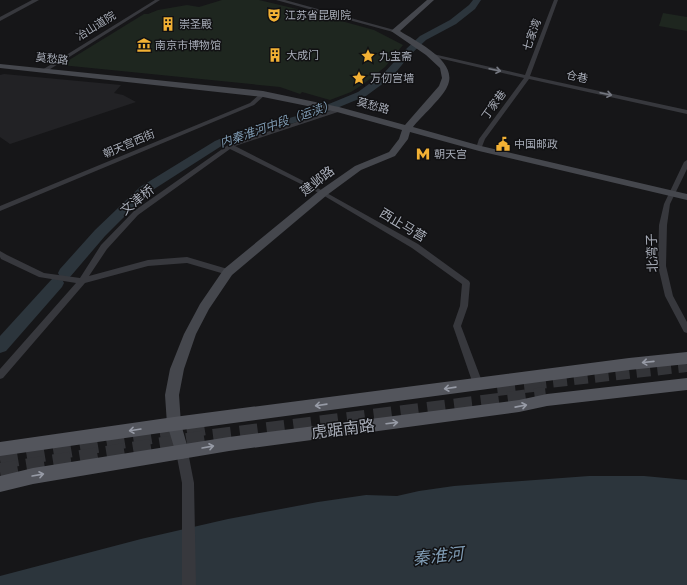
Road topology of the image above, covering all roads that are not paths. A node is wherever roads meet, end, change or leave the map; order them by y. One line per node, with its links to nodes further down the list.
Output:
1 (36, 0): 6 (street)
2 (158, 0): 10 (street, 冶山道院)
3 (278, 0): 7 (street)
4 (431, 0): 7 (main road)
5 (556, 0): 11 (street, 七家湾)
6 (0, 19)
7 (395, 31): 8 (main road, 建邺路)
8 (433, 56): 11 (street, 仓巷, one-way to 11); 15 (main road, 建邺路)
9 (0, 66): 10 (main road, 莫愁路)
10 (45, 70): 12 (main road, 莫愁路)
11 (527, 76): 14 (street, 仓巷, one-way to 14); 17 (street, 丁家巷)
12 (263, 94): 13 (main road, 莫愁路); 22 (street, 朝天宫西街)
13 (339, 110): 15 (main road, 莫愁路); 16 (street, 文津桥)
14 (687, 112)
15 (407, 128): 17 (main road, 莫愁路); 19 (main road, 建邺路)
16 (230, 146): 19 (street, 西止马营); 25 (street, 文津桥)
17 (480, 148): 20 (main road, 莫愁路)
18 (687, 162): 20 (street, 北湾子)
19 (323, 193): 24 (main road, 建邺路); 29 (street, 西止马营)
20 (671, 194): 21 (main road, 莫愁路); 26 (street, 北湾子)
21 (687, 197)
22 (0, 209)
23 (0, 253): 25 (street)
24 (228, 272): 25 (street); 31 (main road, 建邺路)
25 (82, 281): 28 (street, 文津桥)
26 (687, 330)
27 (687, 358): 29 (main road, 虎踞南路, one-way to 29)
28 (0, 375)
29 (478, 384): 31 (main road, 虎踞南路, one-way to 31)
30 (687, 384): 33 (main road, 虎踞南路, one-way to 30)
31 (174, 424): 32 (main road, 虎踞南路, one-way to 32); 33 (main road, 建邺路)
32 (0, 449)
33 (182, 452): 34 (main road, 虎踞南路, one-way to 33); 35 (street)
34 (0, 484)
35 (189, 585)

